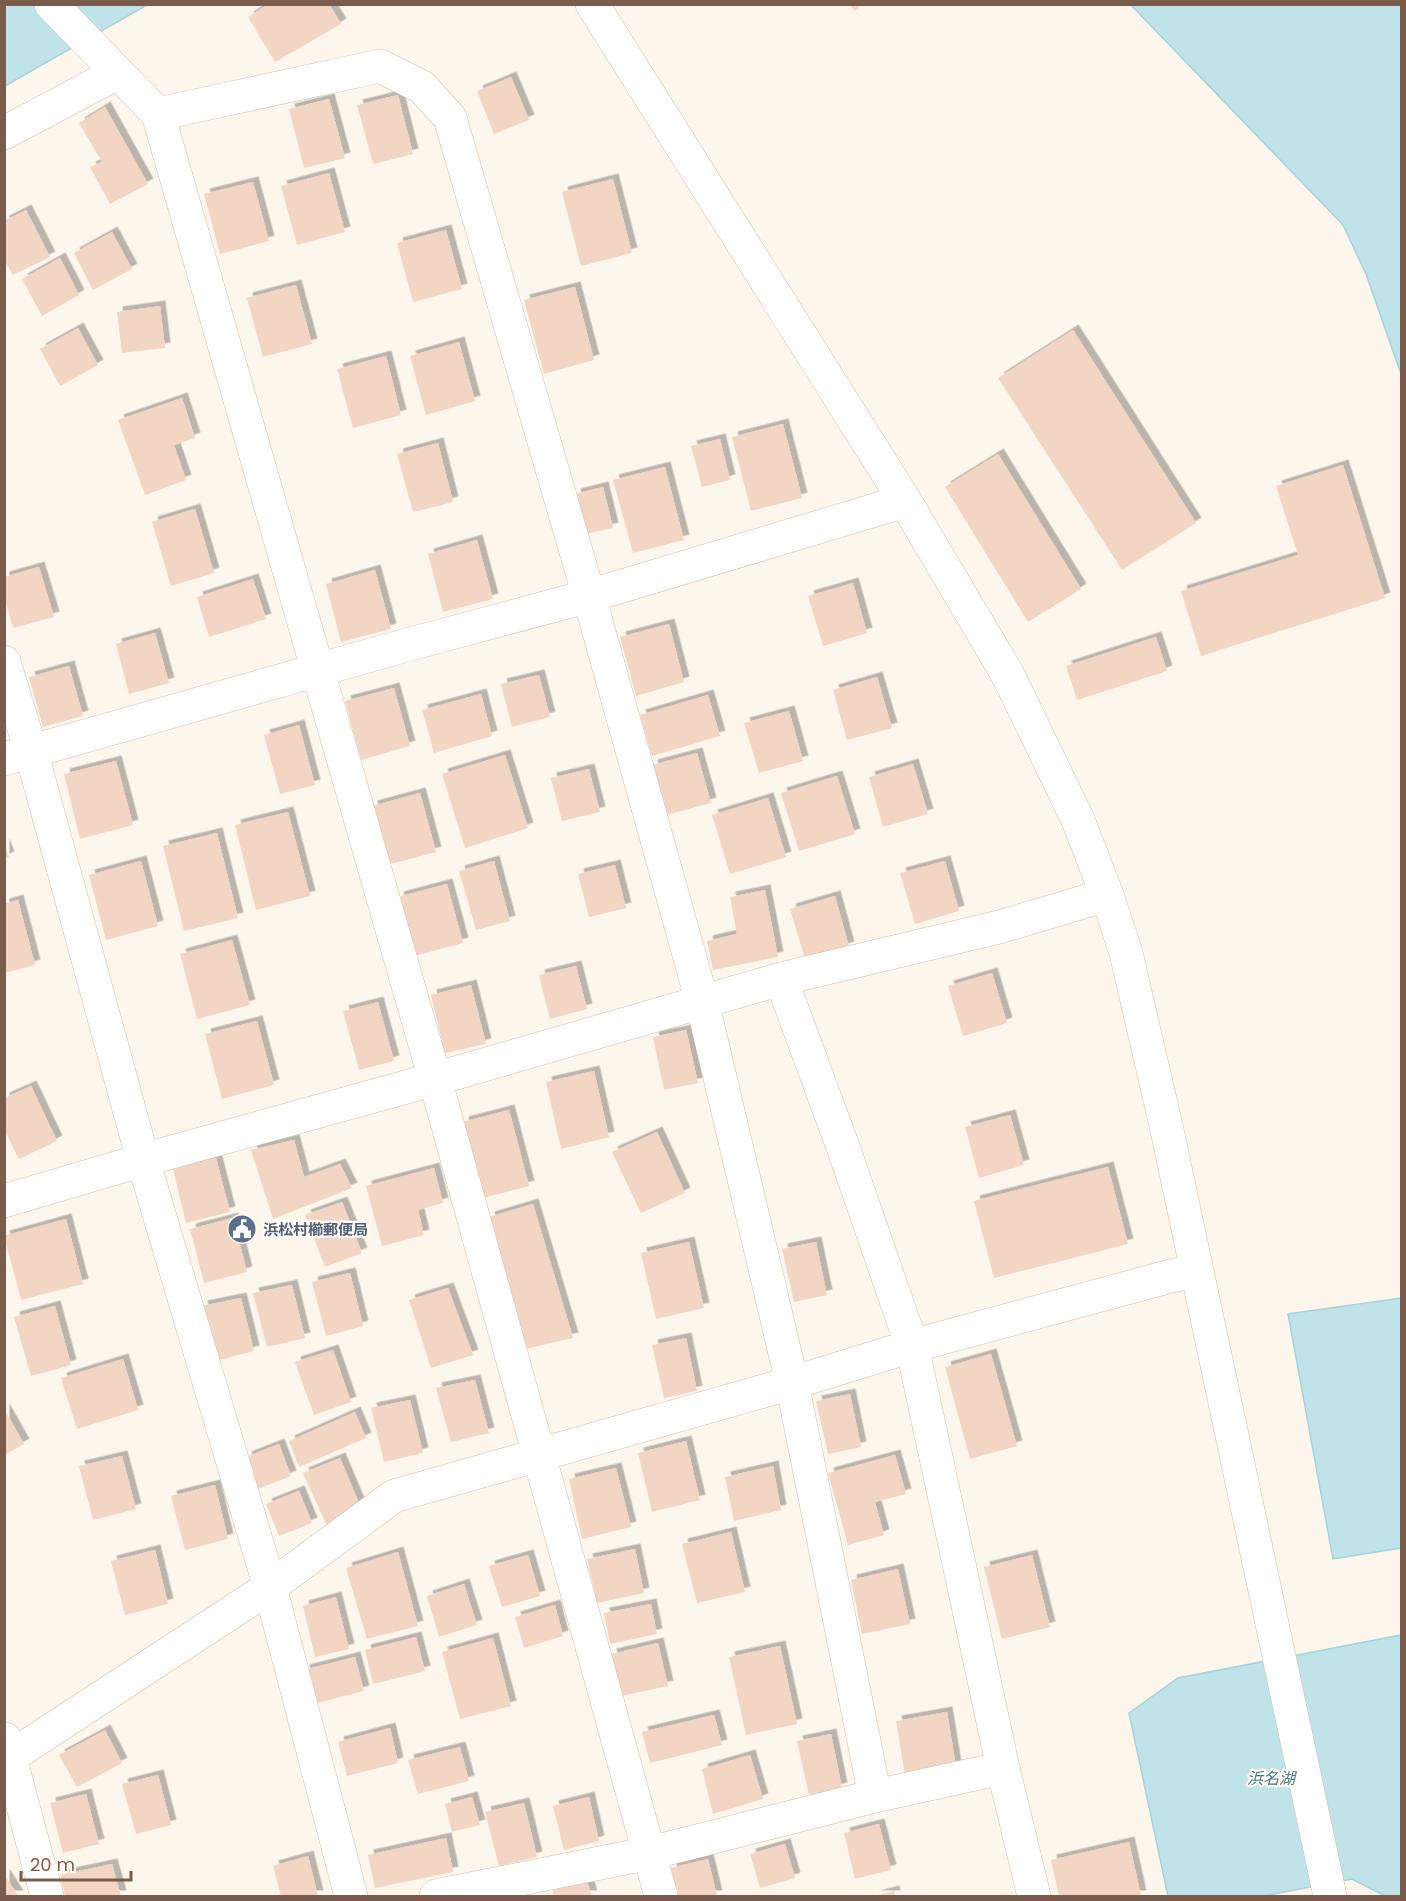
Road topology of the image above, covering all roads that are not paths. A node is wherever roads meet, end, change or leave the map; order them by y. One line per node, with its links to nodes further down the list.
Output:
1 (51, 4): 3 (street)
2 (592, 4): 6 (street)
3 (117, 73): 4 (street); 5 (street)
4 (158, 114): 7 (street); 9 (street)
5 (4, 133)
6 (905, 501): 7 (street); 11 (street)
7 (590, 596): 9 (street); 13 (street)
8 (4, 662): 10 (street)
9 (317, 671): 10 (street); 14 (street)
10 (18, 755): 15 (street)
11 (1107, 895): 12 (street); 17 (street)
12 (781, 979): 13 (street); 18 (street)
13 (702, 1001): 14 (street); 19 (street)
14 (435, 1079): 15 (street); 20 (street)
15 (143, 1160): 16 (street); 21 (street)
16 (4, 1201)
17 (1196, 1271): 18 (street); 31 (street)
18 (912, 1346): 19 (street); 23 (street)
19 (792, 1383): 20 (street); 24 (street)
20 (539, 1454): 21 (street); 25 (street)
21 (270, 1587): 22 (street); 27 (street)
22 (6, 1752): 26 (street)
23 (1003, 1768): 24 (street); 30 (street)
24 (875, 1796): 25 (street)
25 (650, 1853): 28 (street); 29 (street)
26 (46, 1896)
27 (351, 1896)
28 (435, 1896)
29 (661, 1896)
30 (1034, 1896)
31 (1330, 1896)

